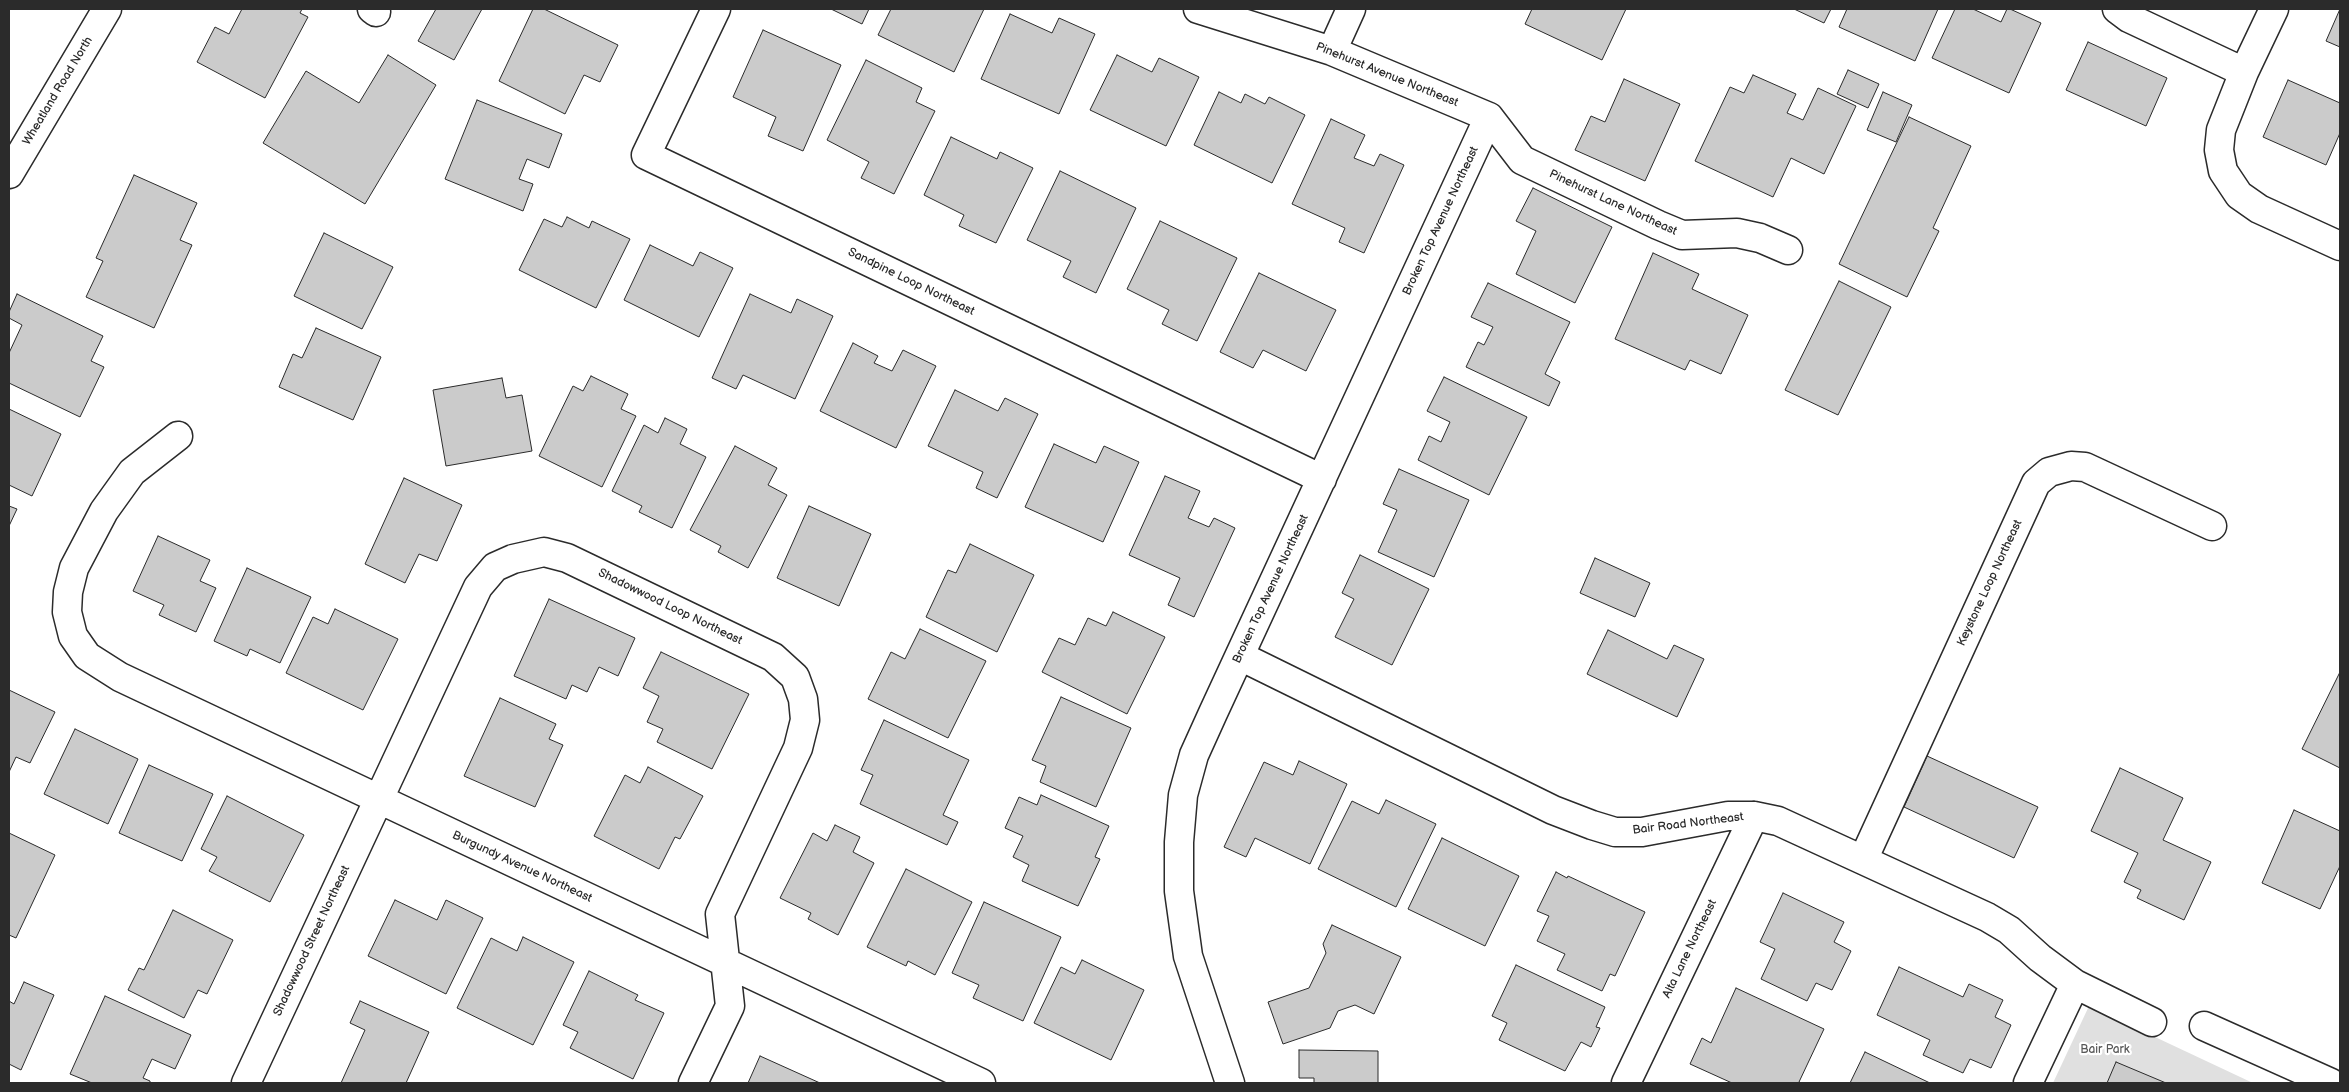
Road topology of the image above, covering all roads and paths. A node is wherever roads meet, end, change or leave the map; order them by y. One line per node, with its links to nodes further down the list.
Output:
1 (107, 9): 10 (street, Wheatland Road North)
2 (716, 9): 14 (street, Sandpine Loop Northeast)
3 (1198, 9): 7 (street, Pinehurst Avenue Northeast)
4 (1351, 9): 7 (street)
5 (2117, 9): 8 (street)
6 (2274, 9): 8 (street)
7 (1332, 51): 9 (street, Pinehurst Avenue Northeast)
8 (2244, 72): 11 (street)
9 (1489, 117): 12 (street, Pinehurst Lane Northeast); 14 (street, Broken Top Avenue Northeast)
10 (9, 174)
11 (2340, 246)
12 (1788, 250)
13 (178, 436): 17 (street, Burgundy Avenue Northeast)
14 (1322, 479): 16 (street, Broken Top Avenue Northeast)
15 (2212, 526): 19 (street, Keystone Loop Northeast)
16 (1240, 656): 18 (street, Bair Road Northeast); 27 (street, Broken Top Avenue Northeast)
17 (378, 799): 20 (street, Burgundy Avenue Northeast); 20 (street, Shadowwood Loop Northeast); 24 (street, Shadowwood Street Northeast)
18 (1754, 816): 19 (street, Bair Road Northeast); 28 (street, Alta Lane Northeast)
19 (1863, 860): 21 (street, Bair Road Northeast)
20 (724, 963): 25 (street, Shadowwood Loop Northeast); 26 (street, Burgundy Avenue Northeast)
21 (2075, 984): 22 (street, Bair Road Northeast); 29 (street)
22 (2152, 1022)
23 (2204, 1026): 30 (street)
24 (246, 1083)
25 (693, 1083)
26 (981, 1083)
27 (1230, 1083)
28 (1626, 1083)
29 (2028, 1083)
30 (2331, 1083)

